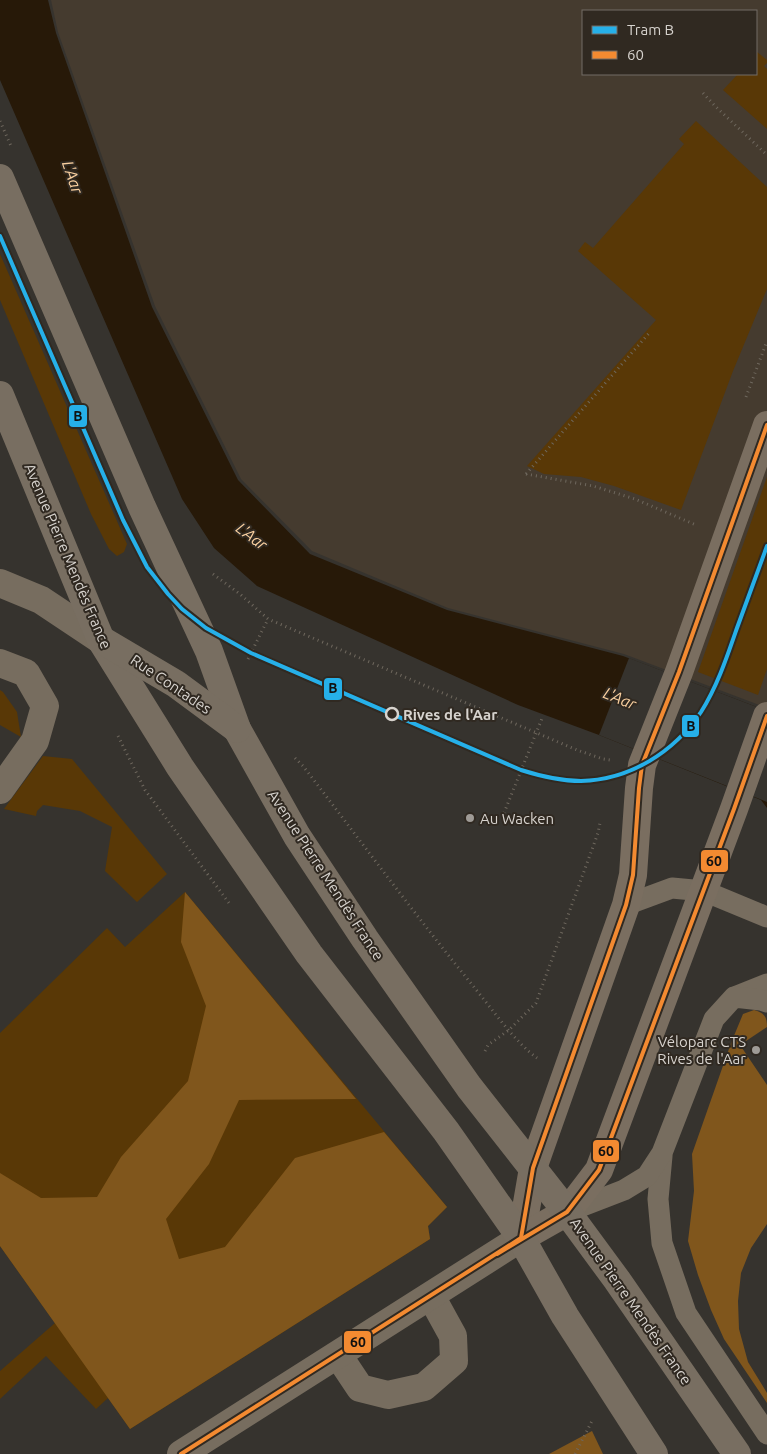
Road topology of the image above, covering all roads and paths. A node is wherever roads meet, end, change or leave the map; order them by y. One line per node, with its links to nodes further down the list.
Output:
1 (703, 93): 2 (path)
2 (767, 155)
3 (0, 178): 14 (main road, Avenue Pierre Mendès France)
4 (650, 332): 7 (path)
5 (0, 395): 9 (main road, Avenue Pierre Mendès France)
6 (767, 425): 17 (main road)
7 (699, 526)
8 (0, 583): 9 (street, Rue Contades)
9 (101, 640): 14 (main road, Rue Contades); 30 (main road, Avenue Pierre Mendès France)
10 (247, 661): 15 (path)
11 (0, 663): 18 (street)
12 (543, 716): 15 (path)
13 (767, 716): 21 (main road)
14 (237, 729): 28 (main road, Avenue Pierre Mendès France)
15 (536, 733): 17 (path); 19 (path)
16 (290, 754): 20 (path)
17 (630, 762): 22 (main road)
18 (0, 790)
19 (504, 813)
20 (598, 832)
21 (704, 891): 22 (lane); 23 (lane); 29 (main road)
22 (626, 905): 28 (main road)
23 (767, 916)
24 (767, 984): 25 (lane)
25 (734, 997): 26 (lane); 27 (lane)
26 (767, 1002)
27 (662, 1153): 29 (lane); 34 (lane)
28 (533, 1168): 29 (main road, Avenue Pierre Mendès France); 30 (main road)
29 (567, 1212): 30 (main road); 38 (main road, Avenue Pierre Mendès France)
30 (521, 1238): 31 (street); 37 (main road, Avenue Pierre Mendès France)
31 (431, 1296): 32 (street); 32 (street)
32 (338, 1355): 35 (street)
33 (597, 1413): 36 (path)
34 (767, 1434)
35 (181, 1454)
36 (575, 1454)
37 (654, 1454)
38 (737, 1454)

